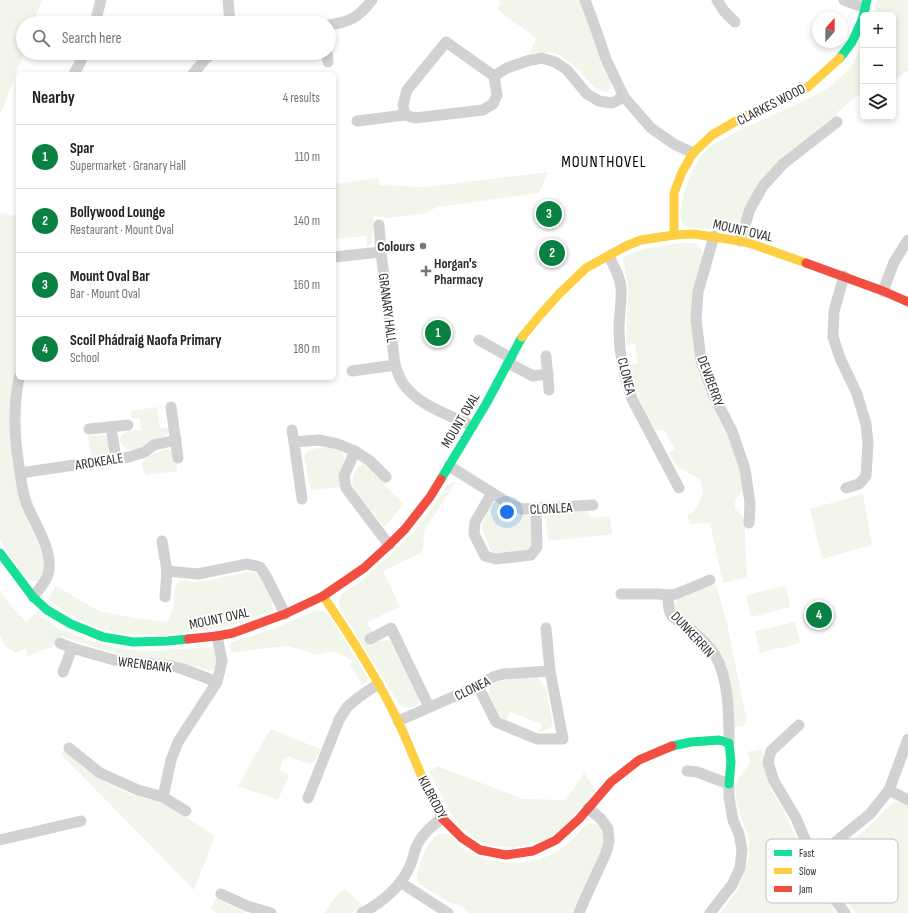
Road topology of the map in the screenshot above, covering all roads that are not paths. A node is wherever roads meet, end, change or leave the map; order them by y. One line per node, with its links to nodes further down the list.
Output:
1 (101, 0): 8 (street)
2 (228, 0): 9 (street)
3 (372, 0): 11 (street)
4 (585, 0): 17 (street)
5 (717, 0): 10 (street)
6 (844, 0): 7 (street, CLARKES WOOD)
7 (866, 4): 21 (main road, CLARKES WOOD)
8 (96, 16)
9 (229, 16)
10 (735, 22)
11 (336, 24)
12 (81, 60): 14 (street)
13 (203, 60): 15 (street)
14 (75, 72)
15 (194, 72)
16 (494, 76): 17 (street); 18 (street); 18 (street)
17 (624, 97): 21 (street)
18 (405, 115): 19 (street)
19 (357, 121)
20 (838, 122): 26 (street)
21 (693, 153): 23 (main road, CLARKES WOOD)
22 (379, 225): 27 (street, GRANARY HALL)
23 (674, 235): 24 (main road, MOUNT OVAL); 28 (main road, MOUNT OVAL)
24 (714, 236): 26 (main road, MOUNT OVAL); 61 (street, DEWBERRY)
25 (908, 240): 31 (street)
26 (740, 241): 30 (main road, MOUNT OVAL)
27 (381, 252): 29 (street); 36 (street, GRANARY HALL)
28 (609, 256): 35 (main road, MOUNT OVAL); 55 (street, CLONEA)
29 (336, 257)
30 (844, 276): 31 (main road, MOUNT OVAL); 56 (street)
31 (883, 291): 32 (main road, MOUNT OVAL)
32 (908, 302)
33 (479, 340): 35 (street)
34 (546, 356): 38 (street)
35 (509, 361): 38 (street); 43 (main road, MOUNT OVAL)
36 (395, 365): 37 (street); 43 (street, GRANARY HALL)
37 (352, 371)
38 (548, 374): 40 (street)
39 (19, 380): 53 (street)
40 (550, 390)
41 (171, 407): 47 (street)
42 (128, 425): 44 (street)
43 (472, 426): 52 (main road, MOUNT OVAL)
44 (112, 427): 45 (street); 51 (street)
45 (89, 429)
46 (292, 430): 48 (street)
47 (176, 440): 50 (street); 51 (street, ARDKEALE)
48 (294, 442): 49 (street); 58 (street)
49 (355, 451): 54 (street); 63 (street)
50 (178, 458)
51 (116, 459): 53 (street, ARDKEALE)
52 (449, 466): 57 (street, CLONLEA); 63 (main road, MOUNT OVAL)
53 (20, 473): 70 (street)
54 (386, 477)
55 (679, 488)
56 (846, 488)
57 (492, 494): 60 (street, CLONLEA); 60 (street)
58 (302, 499)
59 (593, 505): 60 (street, CLONLEA)
60 (536, 509)
61 (749, 523)
62 (162, 541): 65 (street)
63 (389, 545): 69 (main road, MOUNT OVAL)
64 (0, 553): 70 (main road, MOUNT OVAL)
65 (167, 571): 71 (street); 72 (street)
66 (710, 580): 68 (street, DUNKERRIN)
67 (621, 594): 68 (street, DUNKERRIN)
68 (668, 595): 87 (street, DUNKERRIN)
69 (323, 596): 72 (main road, MOUNT OVAL); 81 (main road, KILBRODY)
70 (33, 597): 74 (main road, MOUNT OVAL)
71 (165, 597)
72 (285, 614): 74 (main road, MOUNT OVAL)
73 (546, 628): 78 (street)
74 (217, 636): 80 (street)
75 (370, 639): 83 (street)
76 (60, 643): 77 (street, WRENBANK)
77 (72, 648): 79 (street); 80 (street, WRENBANK)
78 (550, 671): 82 (street, CLONEA); 82 (street)
79 (63, 672)
80 (217, 682): 92 (street)
81 (378, 684): 84 (main road, KILBRODY); 93 (street)
82 (478, 686): 83 (street, CLONEA)
83 (429, 707): 84 (street, CLONEA)
84 (398, 721): 97 (main road, KILBRODY)
85 (799, 725): 99 (street)
86 (908, 739): 91 (street)
87 (729, 743): 90 (main road); 95 (main road, KILBRODY)
88 (69, 748): 92 (street)
89 (687, 771): 90 (street)
90 (729, 784): 109 (street)
91 (889, 790): 94 (street); 100 (street)
92 (163, 797): 96 (street)
93 (308, 798)
94 (908, 800)
95 (588, 808): 97 (main road, KILBRODY); 108 (street)
96 (186, 811)
97 (442, 818): 102 (street)
98 (81, 821): 101 (street)
99 (804, 839)
100 (839, 839)
101 (0, 840)
102 (400, 882): 106 (street); 107 (street)
103 (221, 894): 105 (street)
104 (837, 903): 110 (street)
105 (271, 913)
106 (362, 913)
107 (448, 913)
108 (579, 913)
109 (710, 913)
110 (845, 913)

